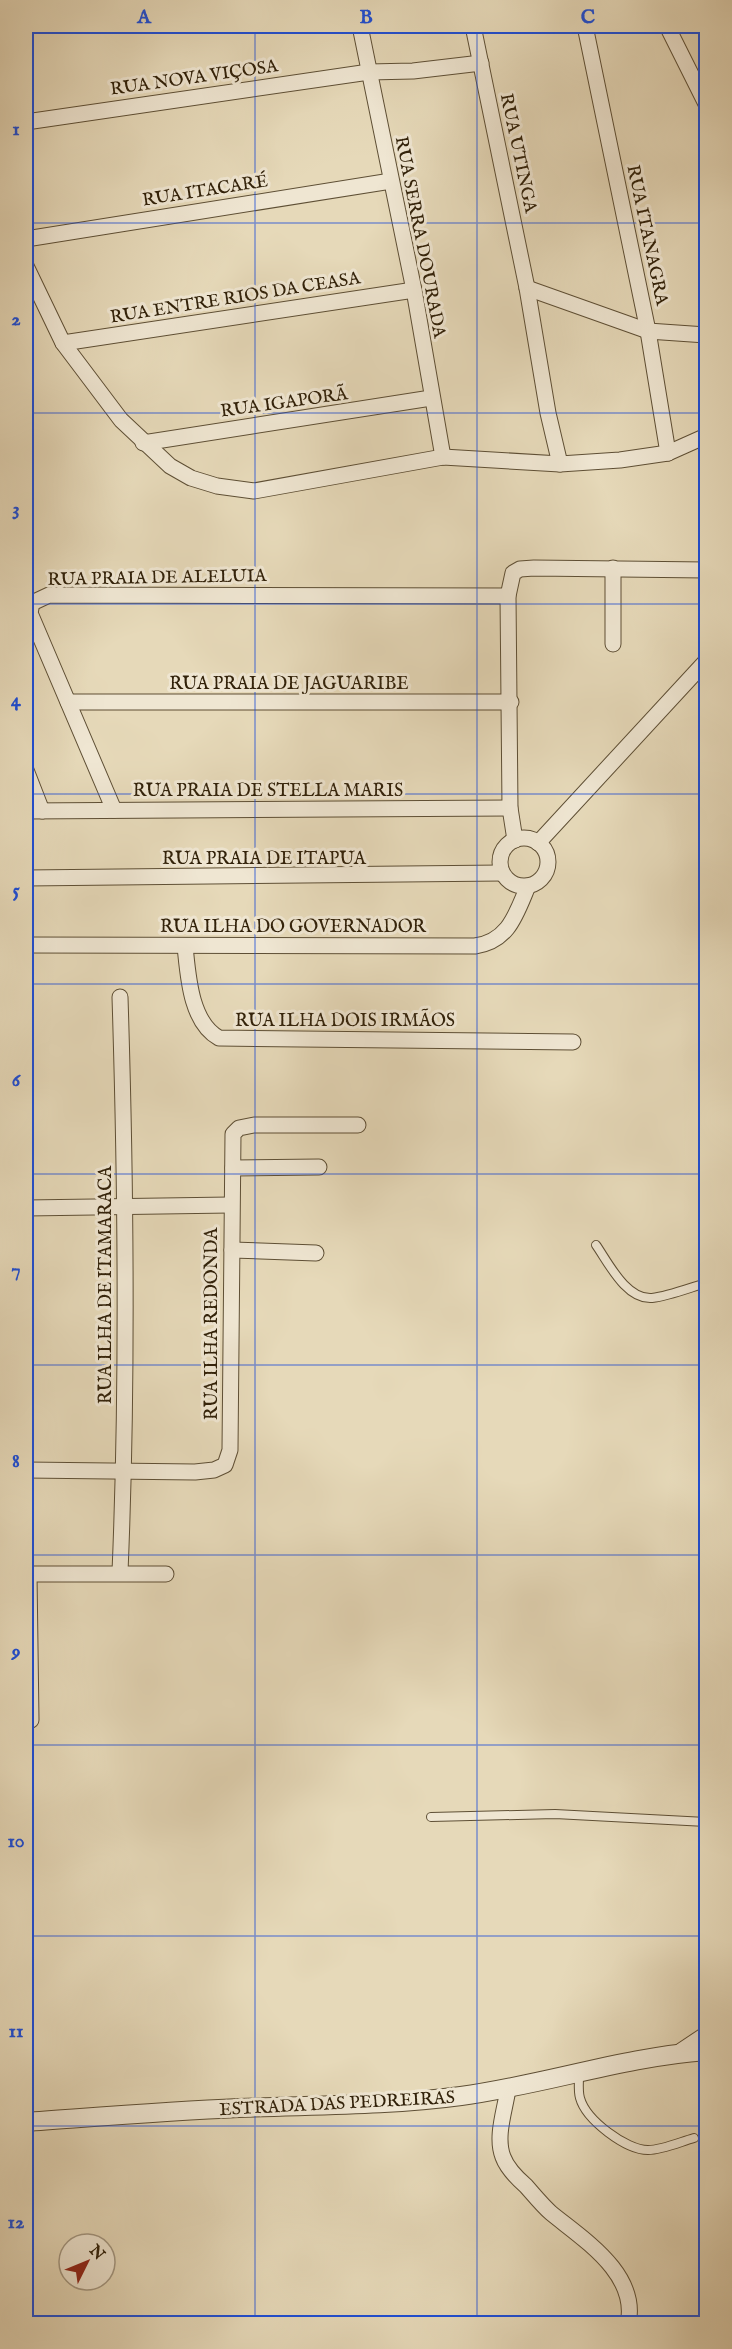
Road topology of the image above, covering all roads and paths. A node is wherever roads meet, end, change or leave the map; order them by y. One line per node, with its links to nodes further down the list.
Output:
1 (360, 26): 6 (street, RUA SERRA DOURADA)
2 (473, 26): 5 (street, RUA UTINGA)
3 (585, 26): 14 (street, RUA ITANAGRA)
4 (667, 26): 7 (street)
5 (481, 63): 6 (street, RUA NOVA VIÇOSA); 12 (street, RUA UTINGA)
6 (369, 72): 8 (street, RUA NOVA VIÇOSA); 9 (street, RUA SERRA DOURADA)
7 (706, 104)
8 (26, 122)
9 (391, 181): 10 (street, RUA ITACARÉ); 13 (street, RUA SERRA DOURADA)
10 (26, 238)
11 (26, 266): 16 (street)
12 (527, 288): 14 (street); 22 (street, RUA UTINGA)
13 (414, 290): 16 (street, RUA ENTRE RIOS DA CEASA); 17 (street, RUA SERRA DOURADA)
14 (648, 331): 15 (street); 20 (street, RUA ITANAGRA)
15 (706, 335)
16 (63, 343): 19 (street)
17 (431, 398): 19 (street, RUA IGAPORÃ); 21 (street, RUA SERRA DOURADA)
18 (706, 436): 20 (street)
19 (143, 443): 21 (street)
20 (668, 453): 22 (street)
21 (443, 457): 22 (street)
22 (560, 464)
23 (613, 568): 24 (street); 25 (street); 26 (street)
24 (706, 570)
25 (508, 596): 28 (street, RUA PRAIA DE ALELUIA); 29 (street)
26 (613, 644)
27 (706, 661): 36 (street)
28 (68, 702): 29 (street, RUA PRAIA DE JAGUARIBE); 32 (street, RUA PRAIA DE ALELUIA)
29 (511, 702): 31 (street)
30 (26, 770): 34 (street)
31 (510, 808): 32 (street, RUA PRAIA DE STELLA MARIS); 35 (street)
32 (114, 810): 34 (street, RUA PRAIA DE STELLA MARIS)
33 (26, 811): 34 (street, RUA PRAIA DE STELLA MARIS)
34 (42, 811)
35 (515, 840): 36 (street); 37 (street)
36 (538, 843): 39 (street)
37 (502, 873): 38 (street, RUA PRAIA DE ITAPUA); 39 (street)
38 (26, 878)
39 (528, 886): 41 (street, RUA ILHA DO GOVERNADOR)
40 (26, 945): 41 (street, RUA ILHA DO GOVERNADOR)
41 (185, 946): 43 (street, RUA ILHA DOIS IRMÃOS)
42 (120, 997): 48 (street, RUA ILHA DE ITAMARACA)
43 (573, 1042)
44 (358, 1125): 46 (street, RUA ILHA REDONDA)
45 (319, 1167): 46 (street)
46 (233, 1168): 47 (street, RUA ILHA REDONDA)
47 (230, 1205): 48 (street); 51 (street, RUA ILHA REDONDA)
48 (126, 1206): 49 (street); 55 (street, RUA ILHA DE ITAMARACA)
49 (26, 1208)
50 (596, 1245): 53 (lane)
51 (232, 1250): 52 (street); 55 (street, RUA ILHA REDONDA)
52 (316, 1253)
53 (706, 1283)
54 (26, 1470): 55 (street)
55 (124, 1472): 56 (street, RUA ILHA DE ITAMARACA)
56 (120, 1572): 57 (street); 58 (street)
57 (27, 1574): 59 (street)
58 (166, 1574)
59 (31, 1720)
60 (431, 1817): 61 (lane)
61 (706, 1822)
62 (706, 2036): 64 (street)
63 (706, 2051): 64 (street)
64 (680, 2053): 65 (street, ESTRADA DAS PEDREIRAS)
65 (579, 2075): 66 (street, ESTRADA DAS PEDREIRAS); 68 (lane)
66 (508, 2089): 67 (street, ESTRADA DAS PEDREIRAS); 69 (street)
67 (26, 2122)
68 (694, 2138)
69 (628, 2324)

